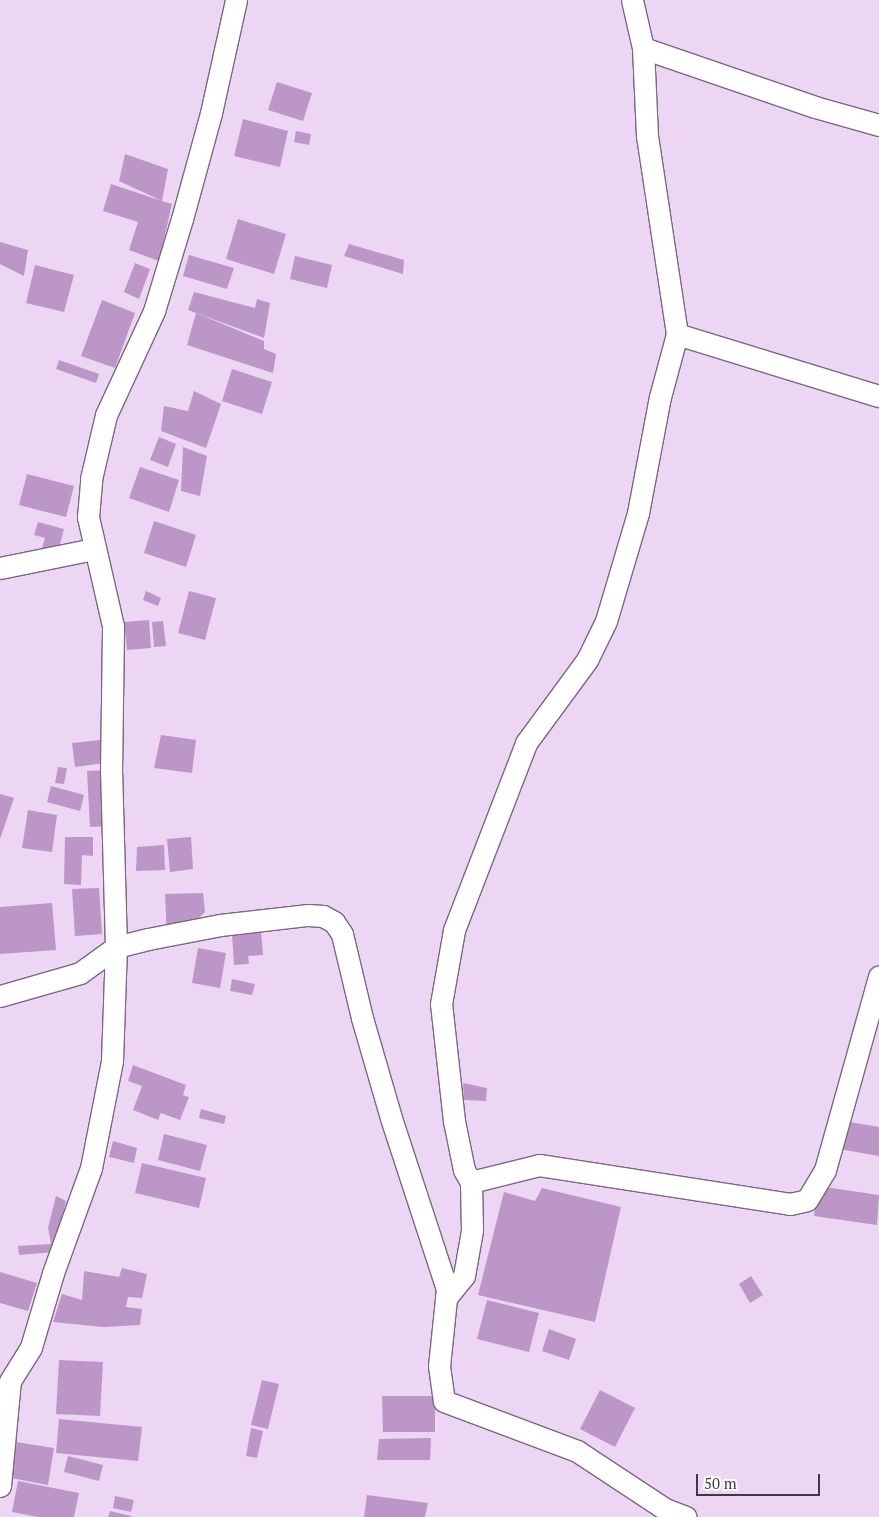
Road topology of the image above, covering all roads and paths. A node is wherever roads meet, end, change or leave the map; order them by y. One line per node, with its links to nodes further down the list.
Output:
1 (236, 0): 7 (street)
2 (632, 0): 3 (street)
3 (643, 48): 4 (street); 5 (street)
4 (879, 125)
5 (677, 334): 6 (street); 12 (street)
6 (879, 396)
7 (93, 549): 8 (street); 9 (street)
8 (0, 568)
9 (116, 946): 11 (street); 13 (street); 14 (street)
10 (879, 976): 12 (street)
11 (0, 996)
12 (471, 1182): 13 (street)
13 (446, 1298): 16 (street)
14 (5, 1383): 15 (street)
15 (0, 1486)
16 (686, 1517)

